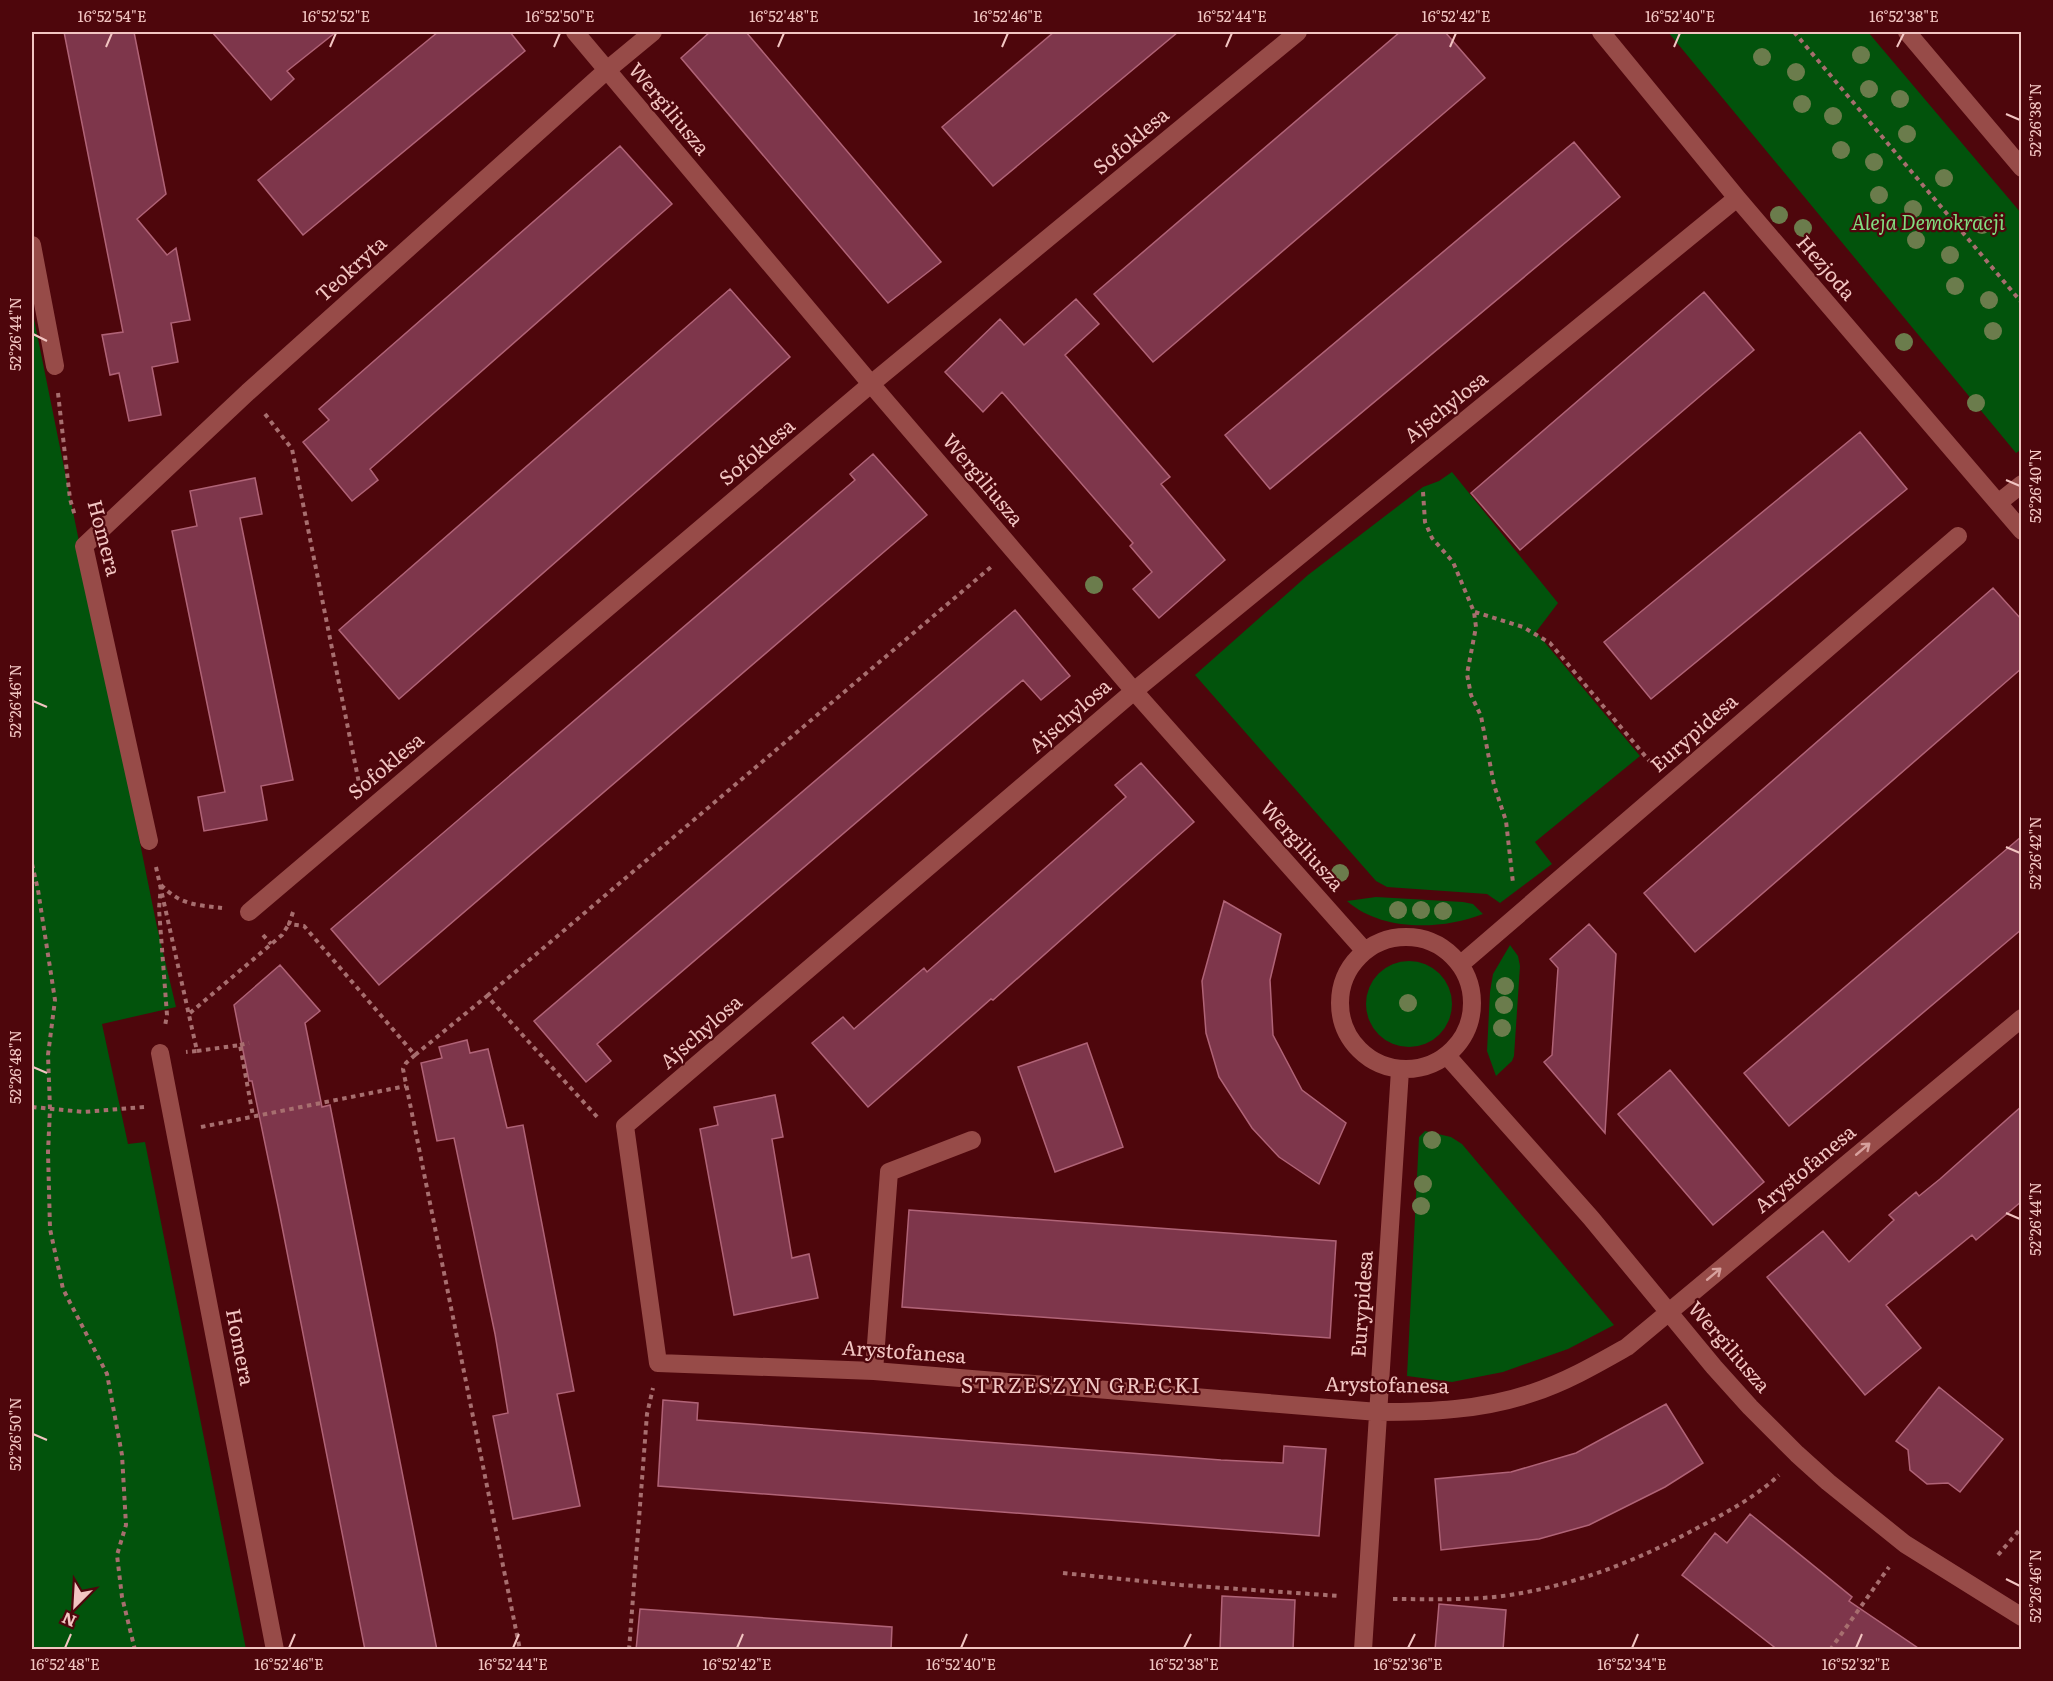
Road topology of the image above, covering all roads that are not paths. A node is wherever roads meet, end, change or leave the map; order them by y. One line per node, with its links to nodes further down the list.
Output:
1 (575, 32): 6 (street, Wergiliusza)
2 (653, 32): 6 (street, Teokryta)
3 (1298, 32): 11 (street, Sofoklesa)
4 (1601, 32): 8 (street, Hezjoda)
5 (1916, 35): 7 (street)
6 (607, 70): 11 (street, Wergiliusza); 16 (street, Teokryta)
7 (2022, 168)
8 (1737, 198): 13 (street, Hezjoda); 17 (street, Ajschylosa)
9 (32, 245): 10 (street)
10 (55, 366)
11 (872, 384): 17 (street, Wergiliusza); 19 (street, Sofoklesa)
12 (2022, 484): 13 (street)
13 (1998, 503): 14 (street, Hezjoda)
14 (2022, 531)
15 (1958, 536): 21 (street, Eurypidesa)
16 (84, 546): 18 (street, Homera)
17 (1134, 691): 20 (street, Wergiliusza); 28 (street, Ajschylosa)
18 (149, 841)
19 (249, 912)
20 (1364, 950): 21 (street); 25 (street)
21 (1461, 964): 24 (street)
22 (2022, 1018): 27 (street, Arystofanesa, one-way to 22)
23 (160, 1053): 32 (street, Homera)
24 (1448, 1057): 25 (street); 27 (street, Wergiliusza)
25 (1400, 1070): 30 (street, Eurypidesa)
26 (972, 1140): 29 (street)
27 (1669, 1312): 30 (street, Arystofanesa); 31 (street, Wergiliusza)
28 (658, 1363): 29 (street, Arystofanesa)
29 (874, 1371): 30 (street, Arystofanesa)
30 (1378, 1412): 33 (street, Eurypidesa)
31 (2022, 1617)
32 (275, 1650)
33 (1363, 1650)

